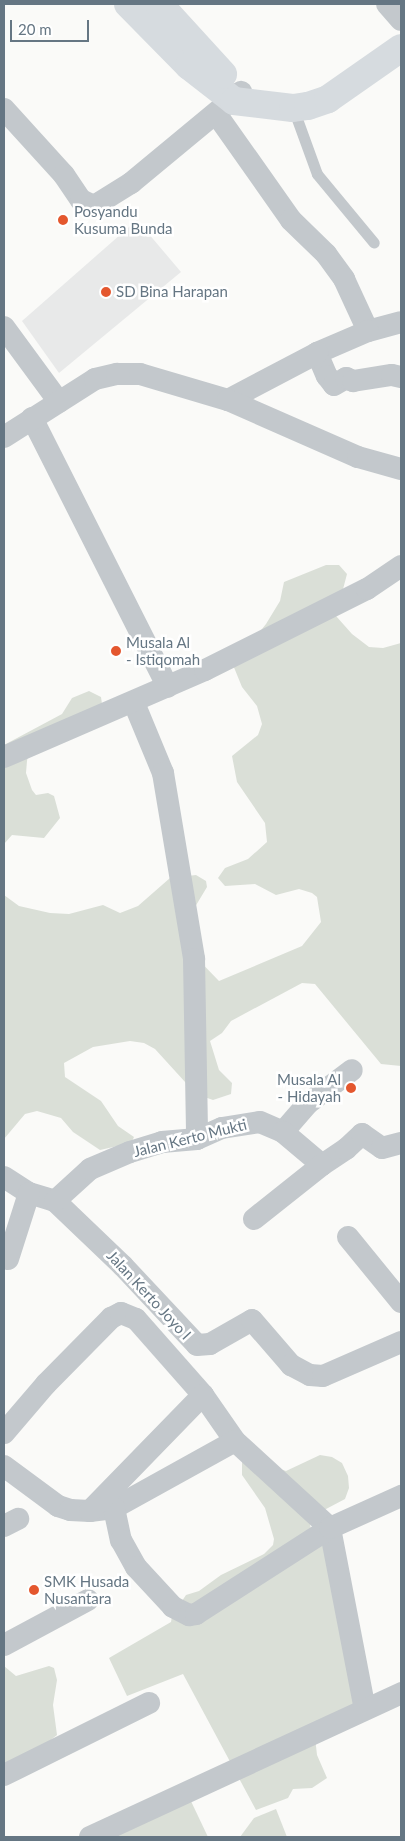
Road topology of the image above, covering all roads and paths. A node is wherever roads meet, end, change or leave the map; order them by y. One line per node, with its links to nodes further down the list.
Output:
1 (128, 4): 6 (main road)
2 (159, 4): 6 (main road)
3 (387, 4): 4 (street)
4 (401, 20)
5 (401, 48): 7 (main road)
6 (236, 103): 7 (main road); 8 (street); 12 (street)
7 (293, 108): 9 (lane)
8 (4, 109)
9 (374, 243)
10 (401, 322): 12 (street)
11 (4, 327): 16 (street)
12 (368, 331): 13 (street)
13 (317, 353): 14 (street); 15 (street)
14 (401, 377)
15 (228, 400): 16 (street); 19 (street)
16 (59, 402): 17 (street)
17 (32, 418): 18 (street); 21 (street)
18 (4, 437)
19 (401, 469)
20 (401, 566): 21 (street)
21 (168, 687): 22 (street)
22 (134, 702): 23 (street); 26 (street)
23 (4, 757)
24 (352, 1070): 25 (street)
25 (283, 1132): 26 (street, Jalan Kerto Mukti); 28 (street, Jalan Kerto Mukti)
26 (197, 1138): 31 (street, Jalan Kerto Mukti)
27 (401, 1143): 28 (street)
28 (322, 1165): 32 (street)
29 (4, 1177): 30 (street, Jalan Kerto Joyo I)
30 (29, 1193): 31 (street, Jalan Kerto Joyo I); 34 (street)
31 (55, 1201): 36 (street, Jalan Kerto Joyo I)
32 (254, 1219)
33 (348, 1237): 35 (street)
34 (8, 1259)
35 (401, 1302)
36 (401, 1342)
37 (203, 1395): 38 (street); 39 (street); 43 (street)
38 (4, 1433)
39 (235, 1441): 42 (street); 44 (street)
40 (4, 1466): 43 (street)
41 (401, 1496): 44 (street)
42 (114, 1508): 43 (street); 44 (street)
43 (90, 1510)
44 (330, 1528): 49 (street)
45 (88, 1600): 46 (street)
46 (4, 1644)
47 (401, 1693): 49 (street)
48 (149, 1703): 50 (street)
49 (365, 1709): 51 (street)
50 (4, 1775)
51 (90, 1837)

